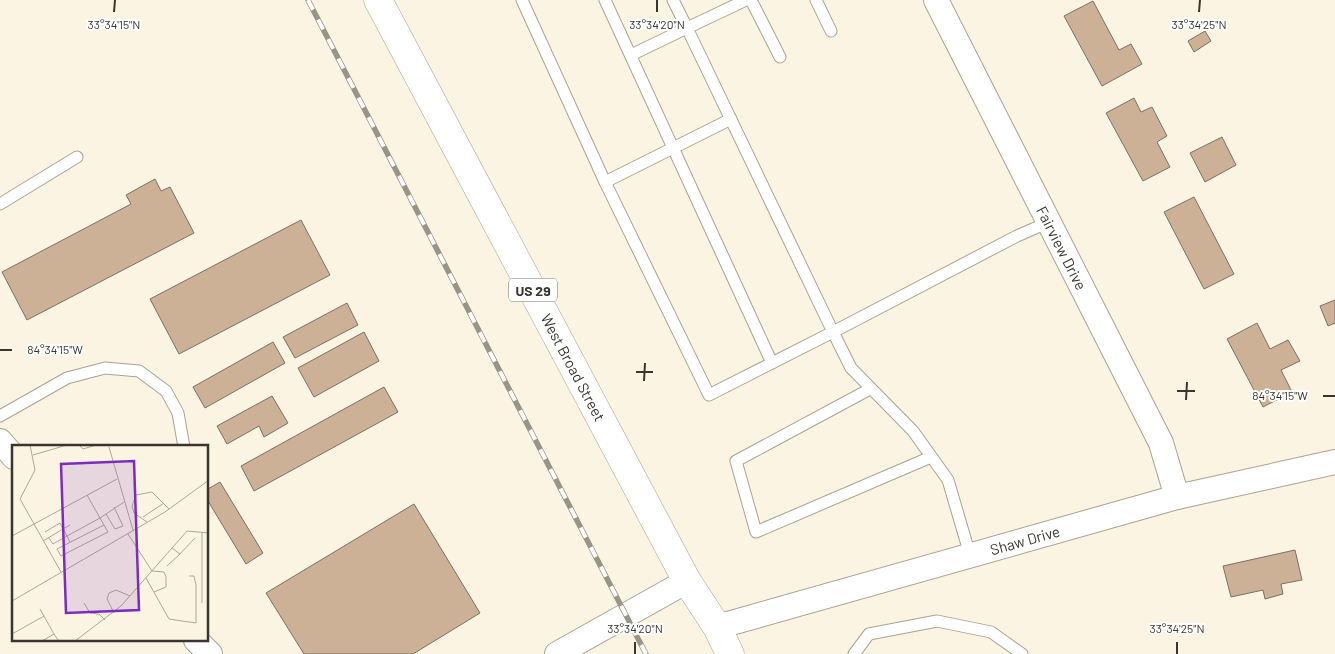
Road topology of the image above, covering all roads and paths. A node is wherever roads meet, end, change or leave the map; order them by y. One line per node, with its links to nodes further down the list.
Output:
1 (378, 0): 30 (main road, West Broad Street / US 29)
2 (522, 0): 16 (lane)
3 (605, 0): 11 (lane)
4 (673, 0): 9 (lane)
5 (746, 0): 9 (lane)
6 (751, 0): 12 (lane)
7 (816, 0): 10 (lane)
8 (936, 0): 18 (street, Fairview Drive)
9 (687, 28): 11 (lane); 13 (lane)
10 (831, 31)
11 (631, 55): 14 (lane)
12 (780, 57)
13 (731, 119): 14 (lane); 19 (lane)
14 (674, 147): 16 (lane); 20 (lane)
15 (77, 157): 17 (lane)
16 (605, 182): 20 (lane)
17 (0, 204)
18 (1049, 222): 19 (lane); 28 (street, Fairview Drive)
19 (833, 332): 20 (lane); 21 (lane)
20 (772, 363)
21 (870, 389): 26 (lane); 26 (lane)
22 (0, 416): 24 (lane)
23 (0, 441): 25 (street)
24 (184, 445)
25 (12, 455)
26 (931, 456): 29 (lane)
27 (1335, 462): 28 (street, Shaw Drive)
28 (1177, 498): 29 (street, Shaw Drive)
29 (970, 555): 31 (street, Shaw Drive)
30 (687, 581): 31 (main road, West Broad Street / US 29); 34 (street)
31 (717, 627): 35 (main road, West Broad Street / US 29)
32 (198, 642): 33 (street)
33 (210, 654)
34 (557, 654)
35 (730, 654)
36 (854, 654): 37 (lane)
37 (1022, 654)

